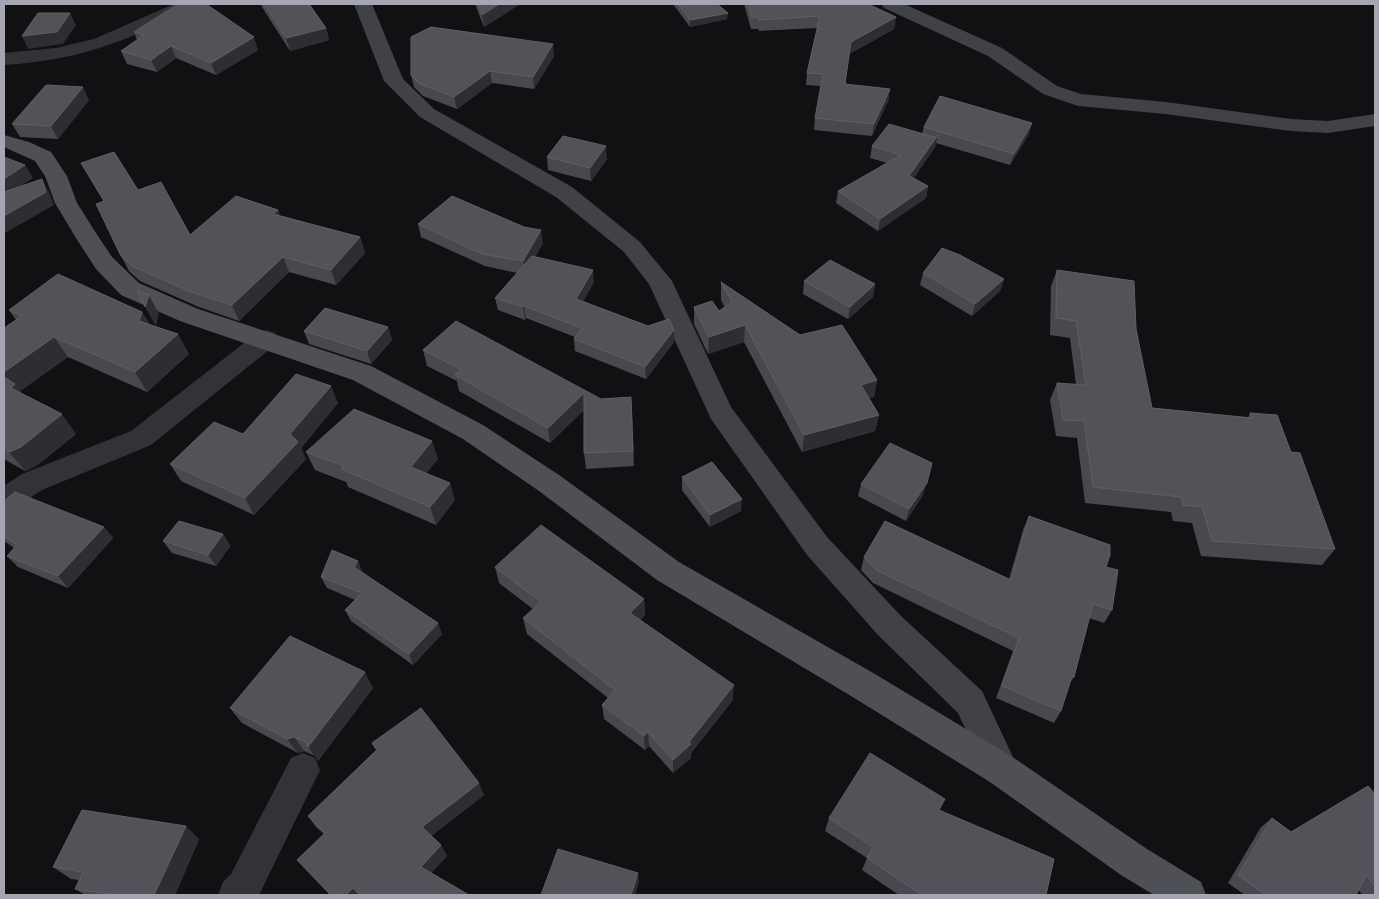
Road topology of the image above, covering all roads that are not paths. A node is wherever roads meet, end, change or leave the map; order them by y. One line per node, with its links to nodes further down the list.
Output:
1 (188, 4): 4 (street)
2 (363, 4): 10 (street)
3 (890, 4): 5 (street)
4 (4, 59)
5 (1375, 120)
6 (4, 141): 7 (main road)
7 (266, 338): 8 (street); 10 (main road)
8 (4, 500)
9 (303, 770): 11 (street)
10 (1002, 770): 12 (main road)
11 (236, 895)
12 (1188, 895)

